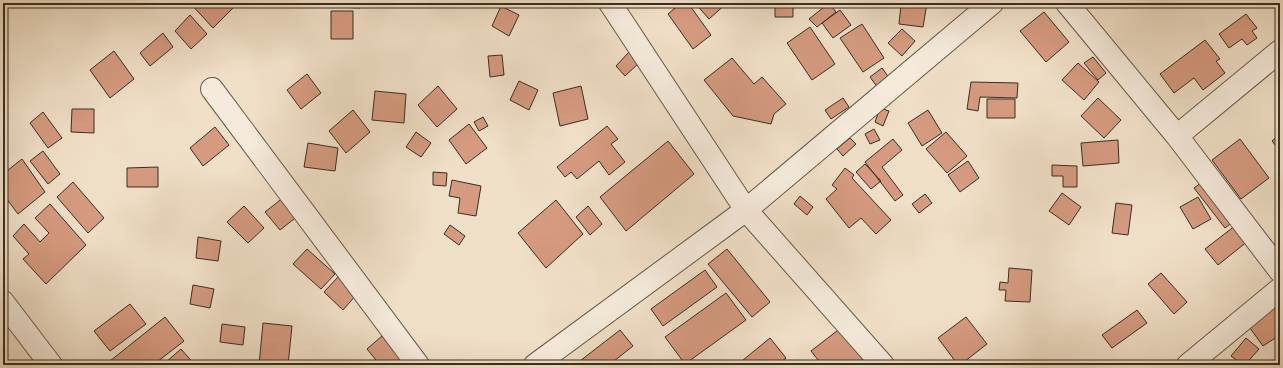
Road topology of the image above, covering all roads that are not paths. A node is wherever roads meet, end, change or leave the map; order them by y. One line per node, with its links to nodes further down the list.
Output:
1 (610, 3): 7 (street)
2 (992, 3): 7 (street)
3 (1067, 3): 6 (street)
4 (1280, 51): 6 (street)
5 (212, 89): 12 (street)
6 (1177, 136): 8 (street)
7 (746, 210): 13 (street); 14 (street)
8 (1280, 271)
9 (1280, 289): 15 (street)
10 (3, 302): 11 (street)
11 (50, 365)
12 (418, 365)
13 (535, 365)
14 (883, 365)
15 (1188, 365)

